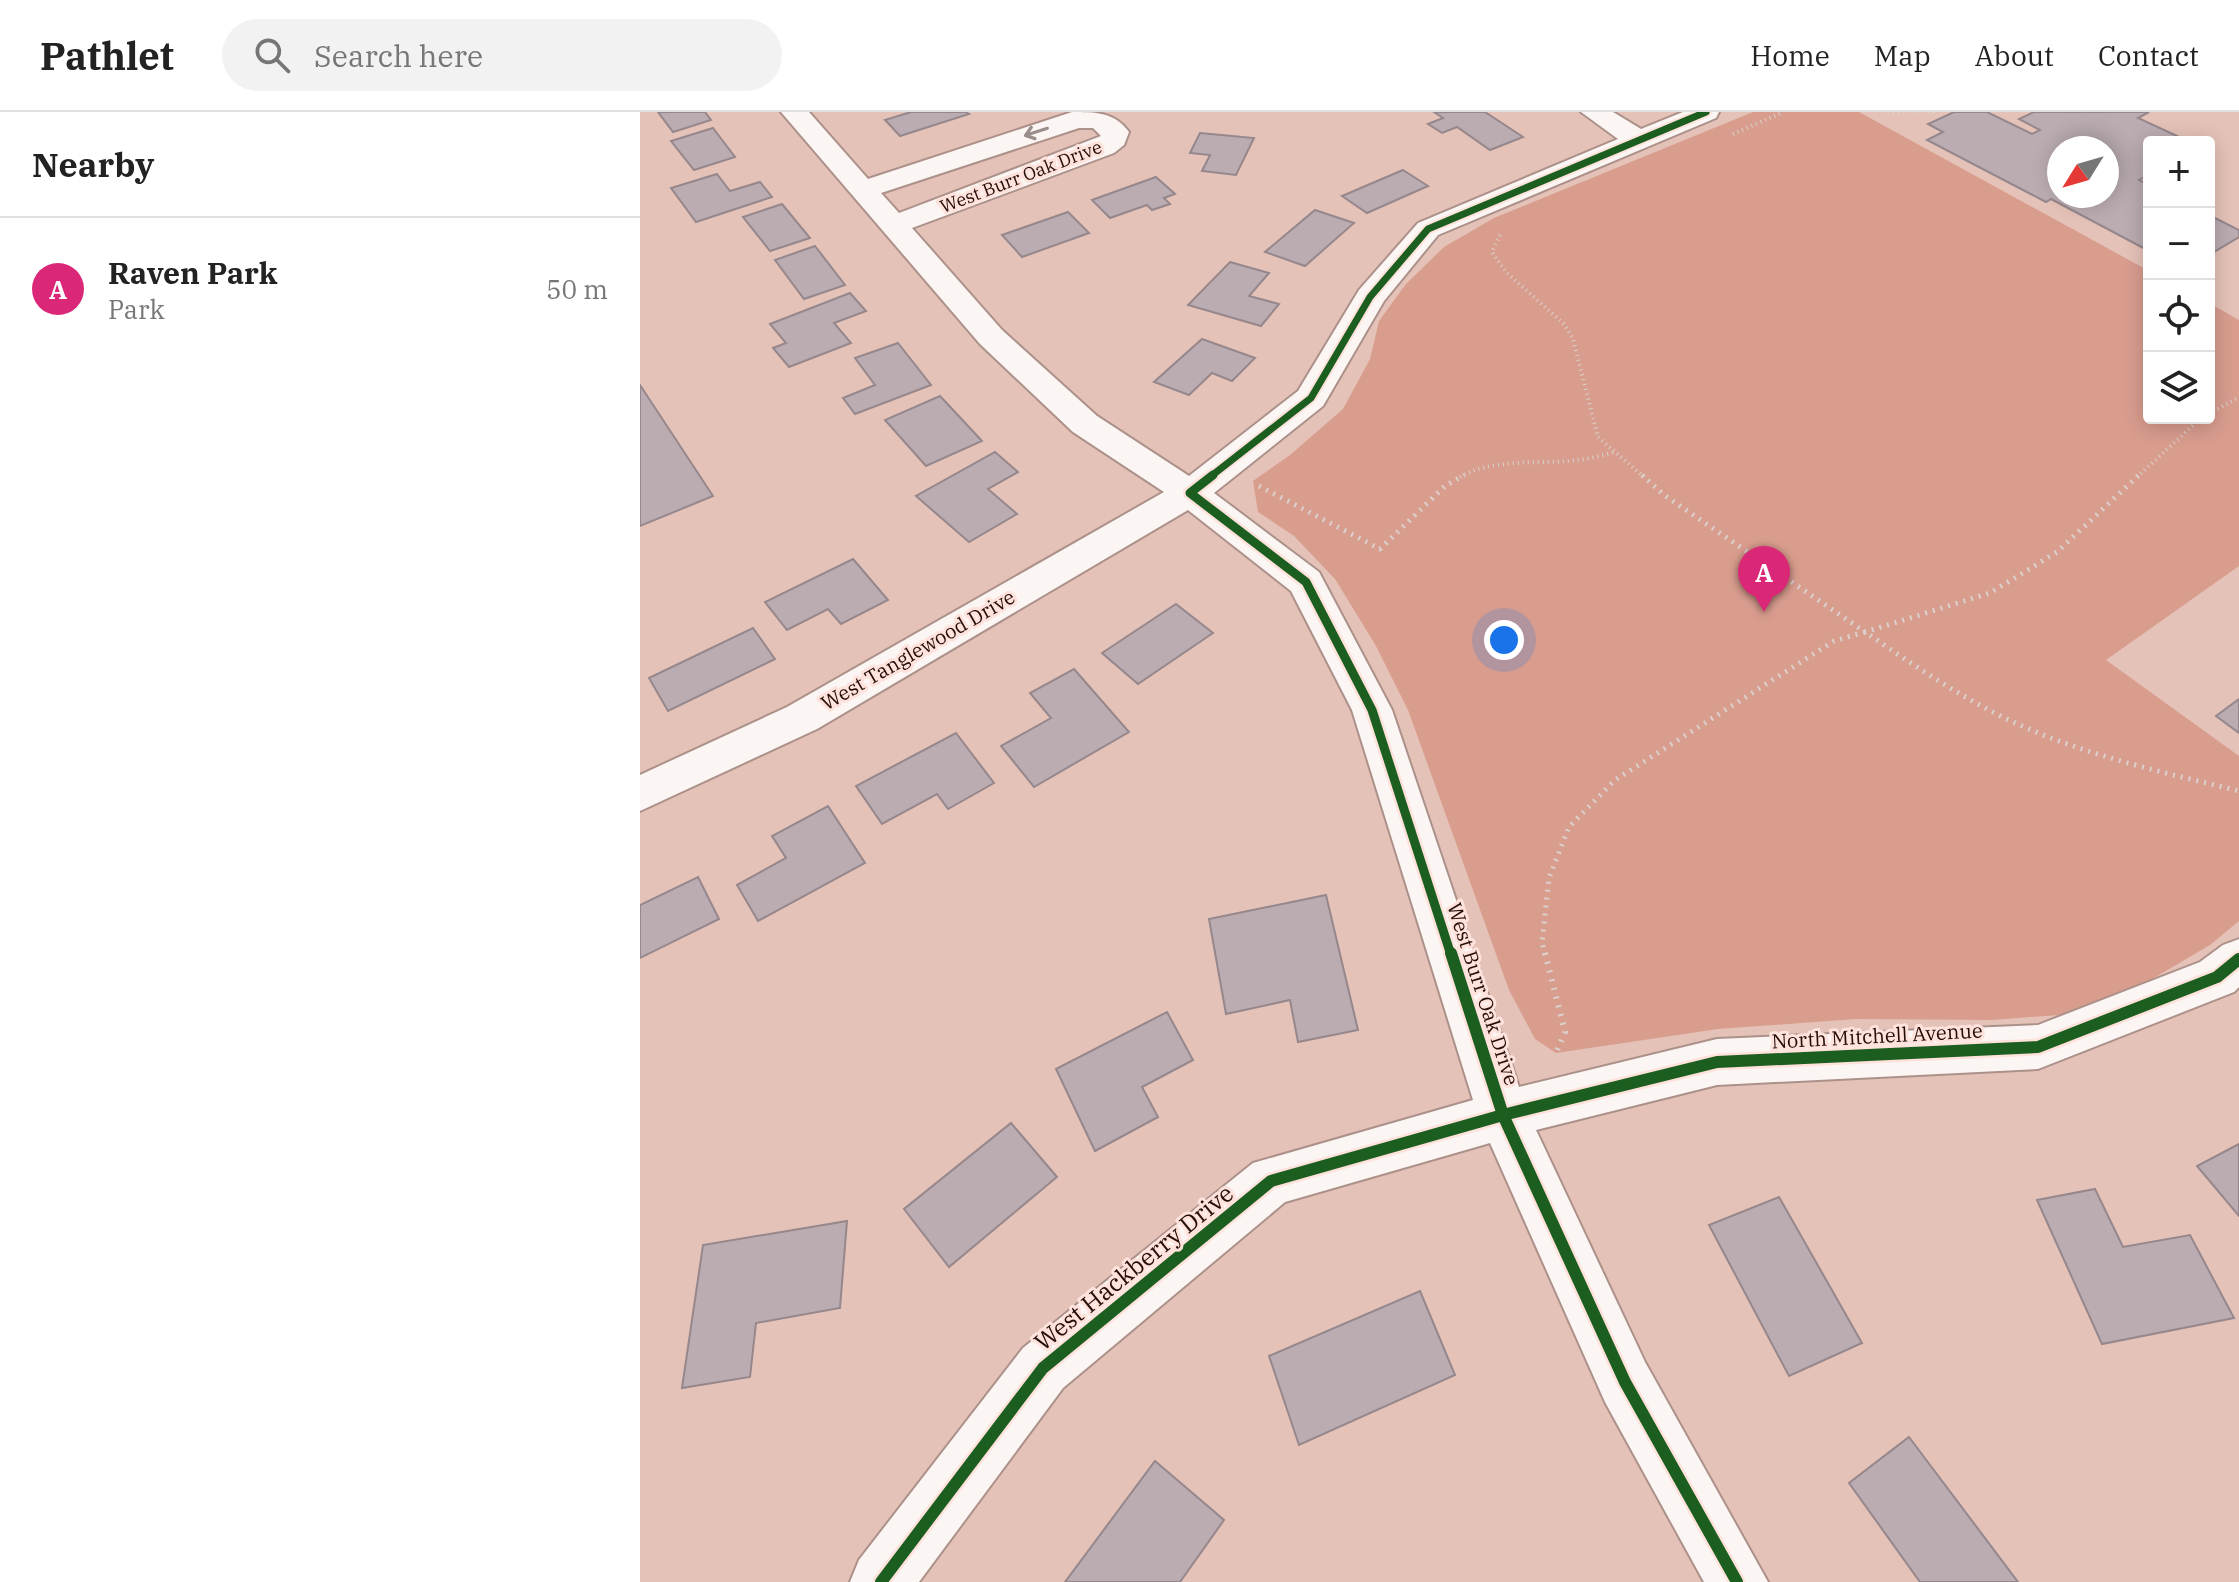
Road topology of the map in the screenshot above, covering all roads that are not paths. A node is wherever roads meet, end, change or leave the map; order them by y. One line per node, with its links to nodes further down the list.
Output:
1 (794, 112): 5 (street, West Burr Oak Drive)
2 (1594, 112): 4 (street)
3 (1706, 112): 4 (street, West Tanglewood Drive)
4 (1639, 140): 7 (street, West Tanglewood Drive)
5 (863, 190): 6 (street, West Burr Oak Drive); 6 (street, West Burr Oak Drive, one-way to 5)
6 (894, 225): 7 (street, West Burr Oak Drive)
7 (1190, 493): 8 (street, West Tanglewood Drive); 10 (street, West Burr Oak Drive)
8 (640, 794)
9 (2239, 959): 10 (street, North Mitchell Avenue)
10 (1503, 1115): 11 (street, West Hackberry Drive); 12 (street, West Burr Oak Drive)
11 (881, 1582)
12 (1737, 1582)

